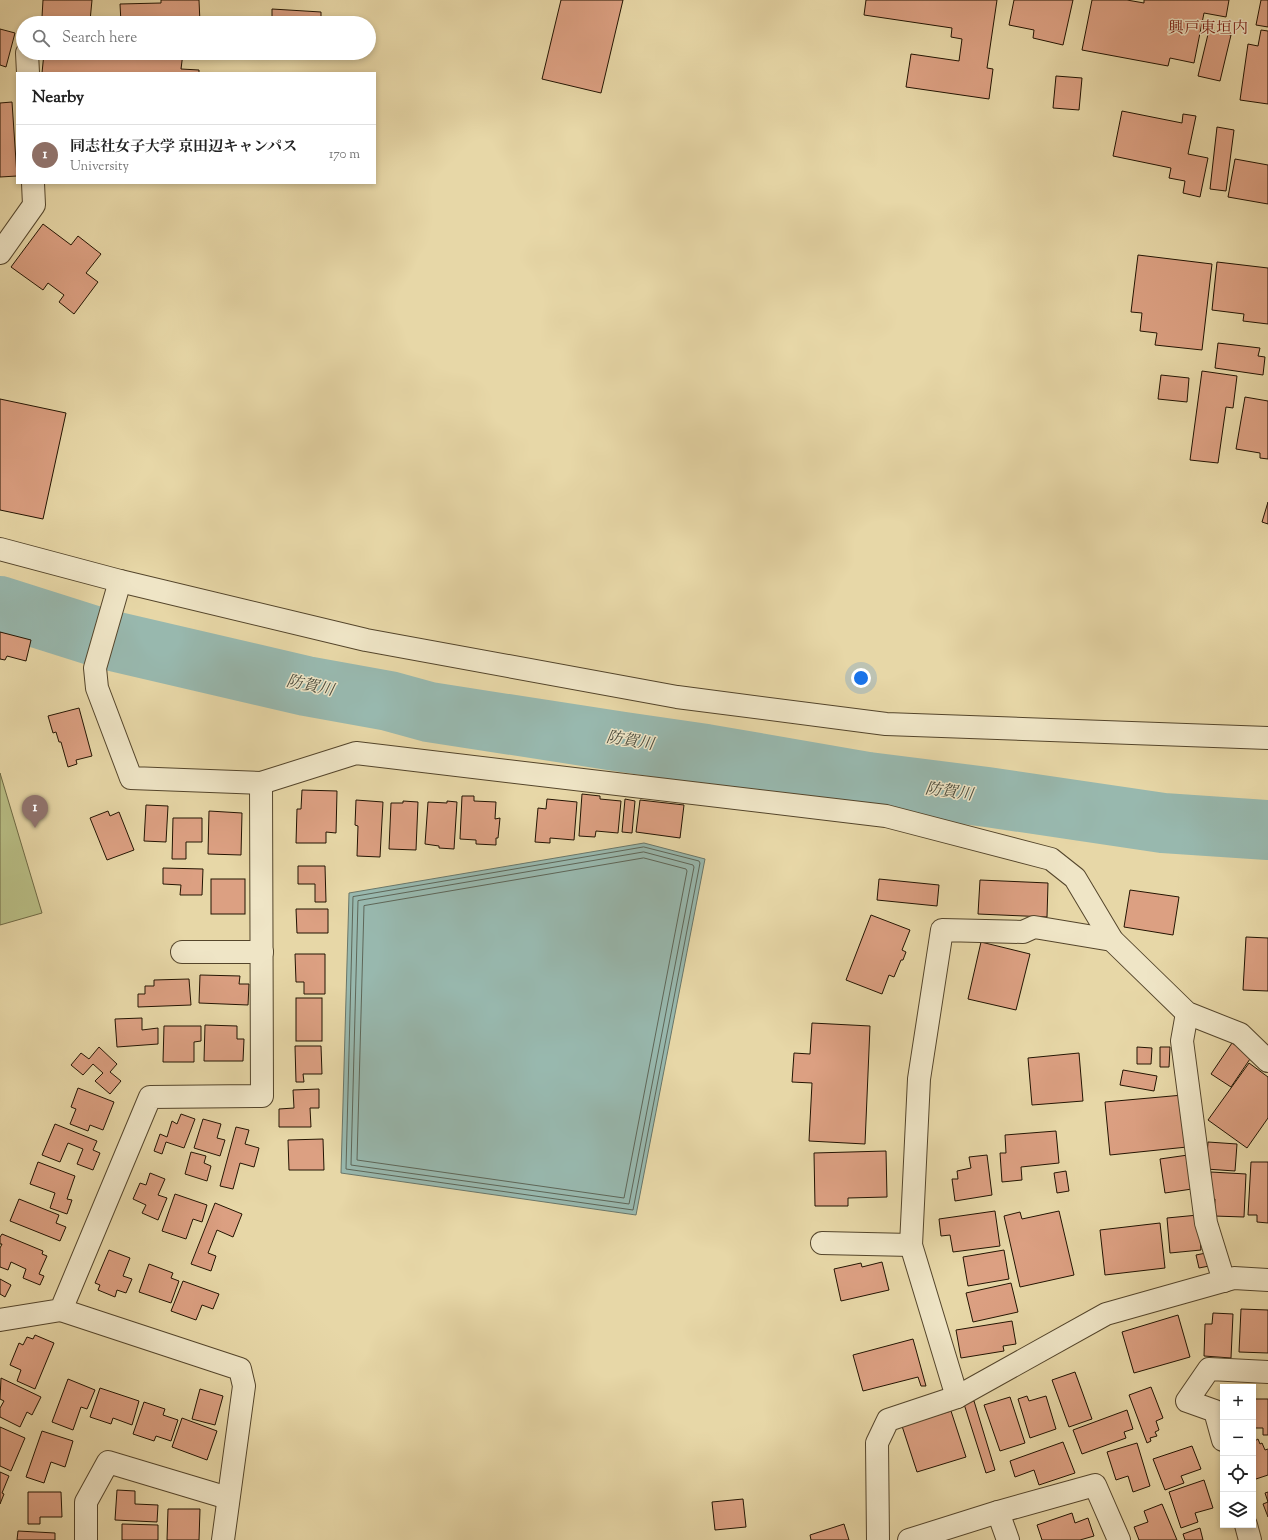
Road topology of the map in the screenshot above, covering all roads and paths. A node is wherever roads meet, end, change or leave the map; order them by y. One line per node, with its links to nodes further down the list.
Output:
1 (27, 60): 2 (street)
2 (28, 72)
3 (33, 184): 4 (street)
4 (0, 252)
5 (0, 549): 6 (street)
6 (120, 581): 7 (street); 8 (street)
7 (1268, 738)
8 (261, 783): 9 (street); 11 (street)
9 (1112, 940): 12 (street); 15 (street)
10 (182, 952): 11 (street)
11 (262, 952): 18 (street)
12 (1187, 1013): 13 (street); 17 (street)
13 (1268, 1061)
14 (822, 1242): 15 (street)
15 (911, 1245): 21 (street)
16 (1268, 1280): 17 (street)
17 (1224, 1281): 21 (street)
18 (61, 1310): 19 (street); 23 (street)
19 (0, 1320)
20 (1268, 1372): 22 (street)
21 (957, 1397): 28 (street)
22 (1220, 1429)
23 (228, 1498): 26 (street); 27 (street)
24 (998, 1512): 29 (street); 30 (street); 31 (street)
25 (1247, 1528): 32 (street)
26 (86, 1540)
27 (223, 1540)
28 (878, 1540)
29 (910, 1540)
30 (1008, 1540)
31 (1119, 1540)
32 (1250, 1540)

